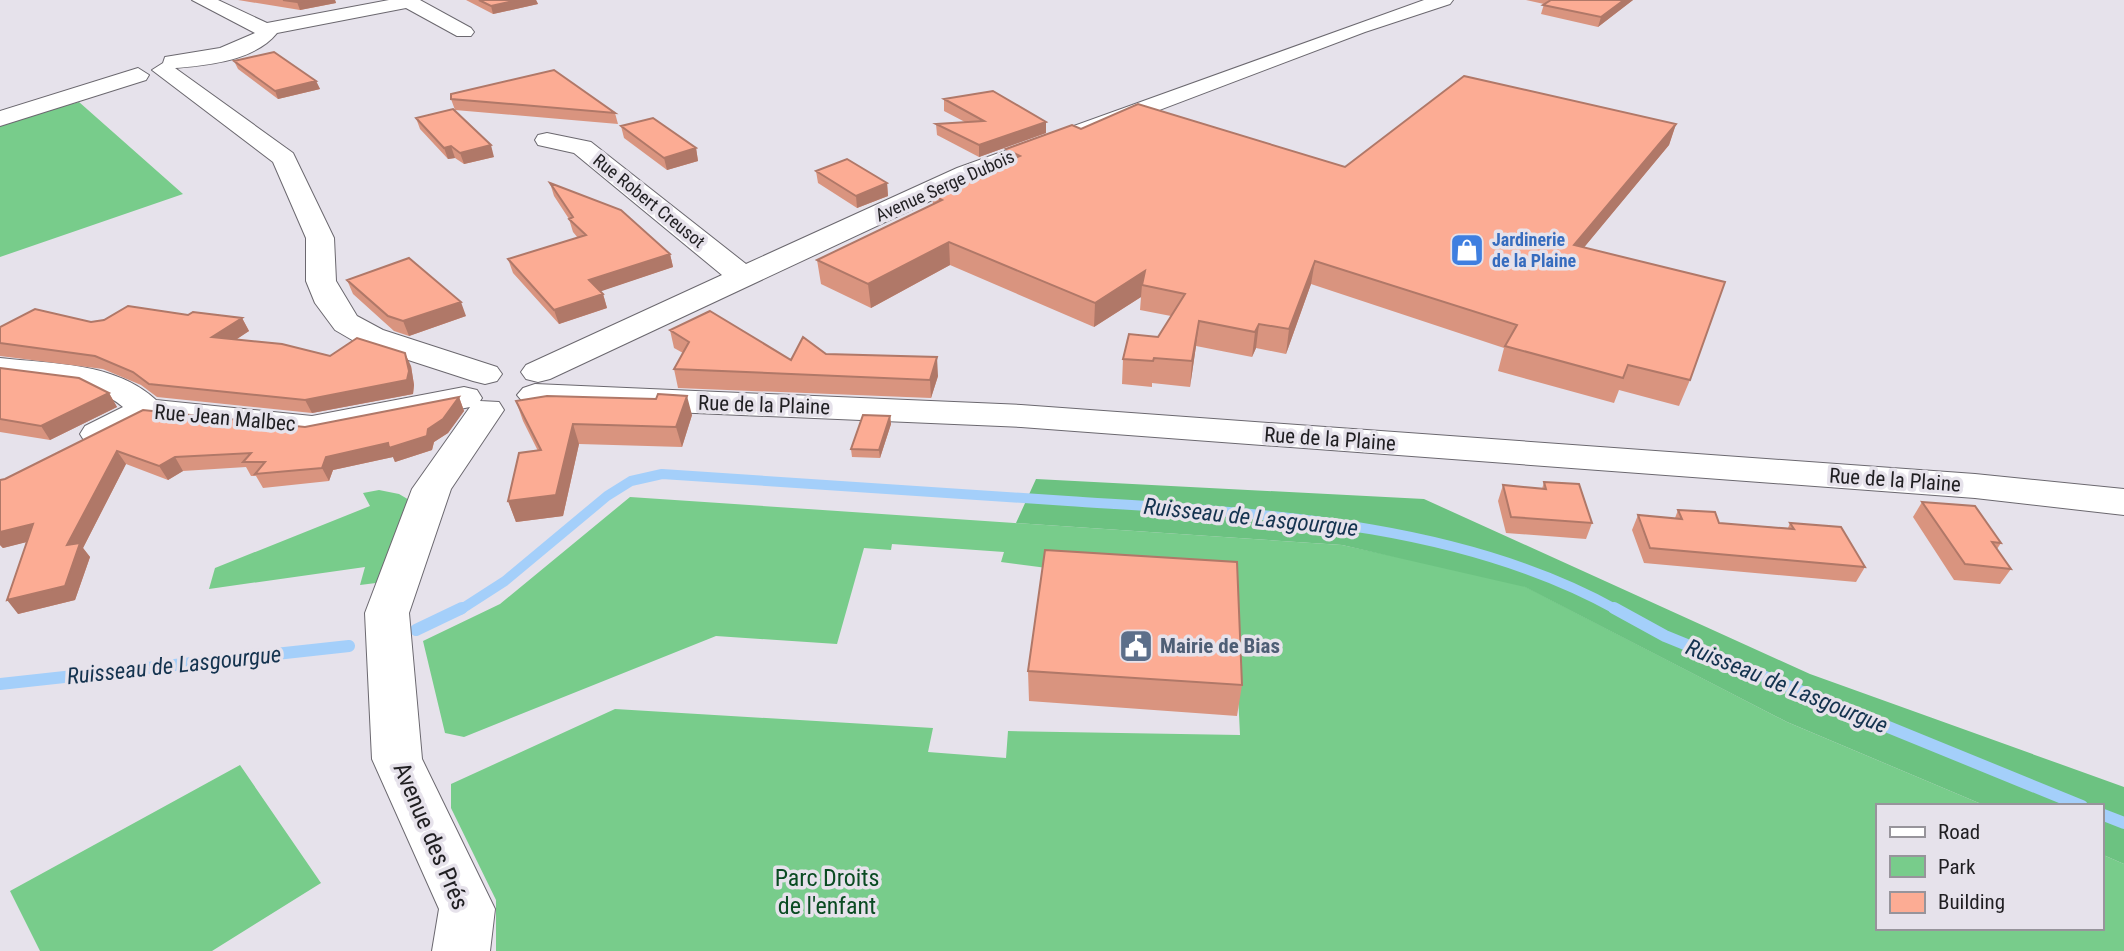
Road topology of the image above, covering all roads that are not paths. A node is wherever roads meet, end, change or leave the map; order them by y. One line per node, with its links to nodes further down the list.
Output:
1 (202, 0): 3 (street)
2 (1443, 0): 8 (street, Avenue Serge Dubois)
3 (266, 29): 4 (street); 5 (street)
4 (464, 32)
5 (158, 69): 6 (street); 11 (street)
6 (0, 119)
7 (547, 140): 8 (street, Rue Robert Creusot)
8 (743, 277): 10 (street, Avenue Serge Dubois)
9 (0, 368): 12 (street)
10 (536, 384): 11 (street, Rue de la Plaine); 14 (street, Rue de la Plaine)
11 (479, 394): 12 (street, Rue Jean Malbec); 15 (street, Avenue des Prés)
12 (146, 410): 13 (street, Rue Jean Malbec)
13 (69, 448)
14 (2124, 502)
15 (461, 951)

